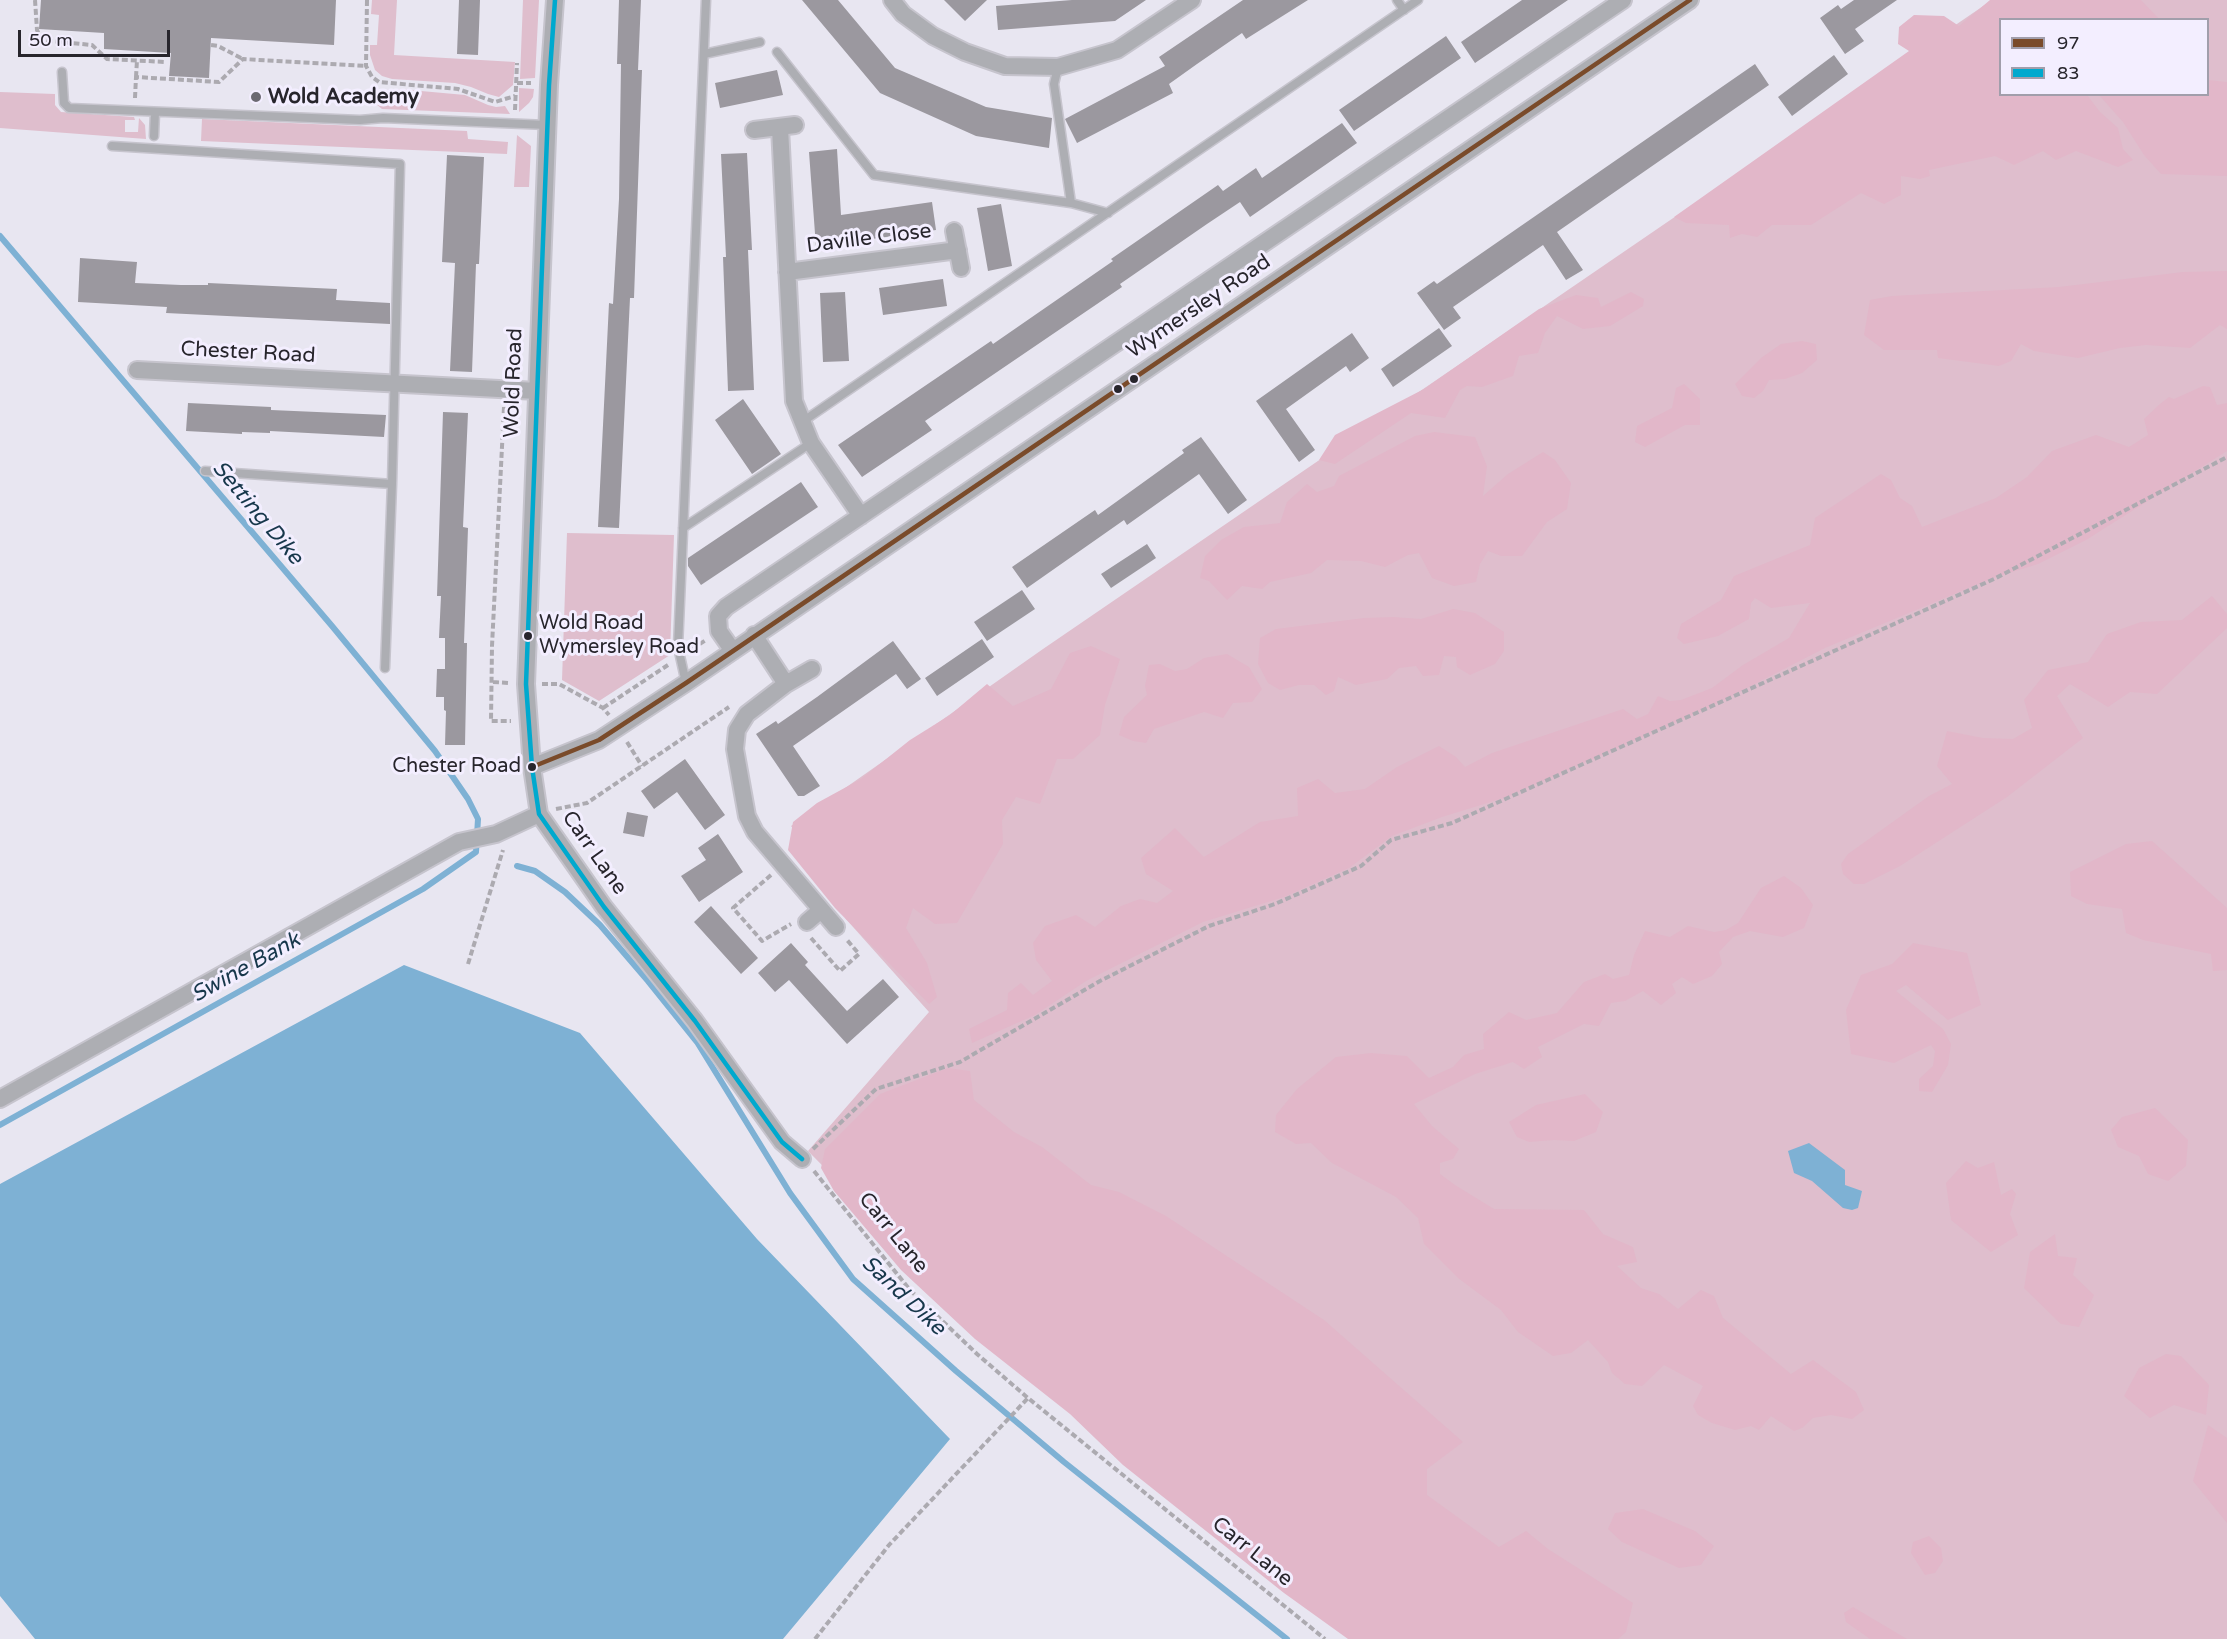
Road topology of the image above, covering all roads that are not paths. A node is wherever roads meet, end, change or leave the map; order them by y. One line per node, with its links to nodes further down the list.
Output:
1 (555, 0): 16 (street, Wold Road)
2 (706, 0): 12 (lane)
3 (892, 0): 13 (street)
4 (1192, 0): 13 (street)
5 (1397, 0): 9 (lane)
6 (1418, 0): 9 (lane)
7 (1623, 0): 33 (street, Wymersley Road)
8 (1690, 0): 35 (street, Wymersley Road)
9 (1404, 10): 21 (lane)
10 (760, 42): 12 (lane)
11 (777, 52): 20 (lane)
12 (704, 54): 34 (lane)
13 (1058, 67): 20 (lane)
14 (62, 72): 15 (lane)
15 (155, 112): 16 (lane); 18 (lane)
16 (547, 125): 28 (street, Wold Road)
17 (754, 130): 25 (street, Daville Close)
18 (154, 136)
19 (111, 146): 27 (lane)
20 (1071, 203): 21 (lane)
21 (1108, 213): 29 (lane)
22 (954, 231): 23 (street, Daville Close)
23 (958, 250): 24 (street, Daville Close); 25 (street, Daville Close)
24 (961, 268)
25 (787, 272): 29 (street, Daville Close)
26 (137, 370): 27 (street, Chester Road)
27 (395, 382): 28 (street, Chester Road); 32 (lane)
28 (537, 391): 41 (street, Wold Road)
29 (801, 422): 30 (street, Daville Close)
30 (811, 443): 33 (street, Daville Close); 34 (lane)
31 (205, 471): 32 (lane)
32 (392, 484): 37 (lane)
33 (861, 516): 36 (street, Wymersley Road)
34 (683, 528): 39 (lane)
35 (754, 635): 36 (street, Wymersley Road); 40 (street)
36 (733, 651): 39 (street, Wymersley Road)
37 (385, 668)
38 (812, 669): 40 (street)
39 (687, 683): 41 (street, Wymersley Road)
40 (786, 684): 43 (street)
41 (532, 767): 42 (street, Carr Lane)
42 (539, 814): 46 (street); 47 (street, Carr Lane)
43 (821, 910): 44 (street); 45 (street)
44 (807, 922)
45 (836, 927)
46 (0, 1099)
47 (802, 1159)

